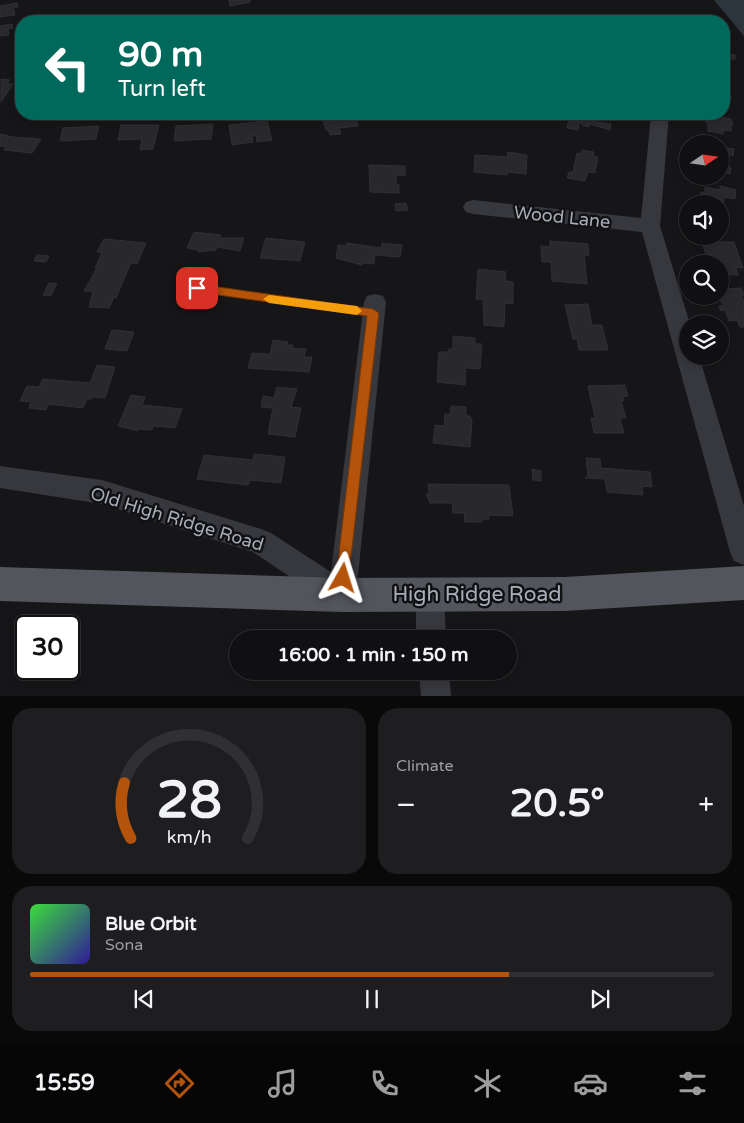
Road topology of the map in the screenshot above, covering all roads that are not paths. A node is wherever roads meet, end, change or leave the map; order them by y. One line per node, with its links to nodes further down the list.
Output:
1 (659, 120): 3 (street)
2 (473, 207): 3 (street, Wood Lane)
3 (650, 226): 6 (street)
4 (197, 288): 5 (lane)
5 (374, 307): 13 (street)
6 (679, 325)
7 (691, 365): 9 (street)
8 (0, 476): 13 (street, Old High Ridge Road)
9 (744, 552)
10 (744, 583): 12 (main road, High Ridge Road)
11 (0, 584): 13 (main road, High Ridge Road)
12 (430, 593): 13 (main road, High Ridge Road); 14 (street)
13 (342, 594)
14 (431, 630)
15 (435, 680): 16 (street)
16 (436, 696)

